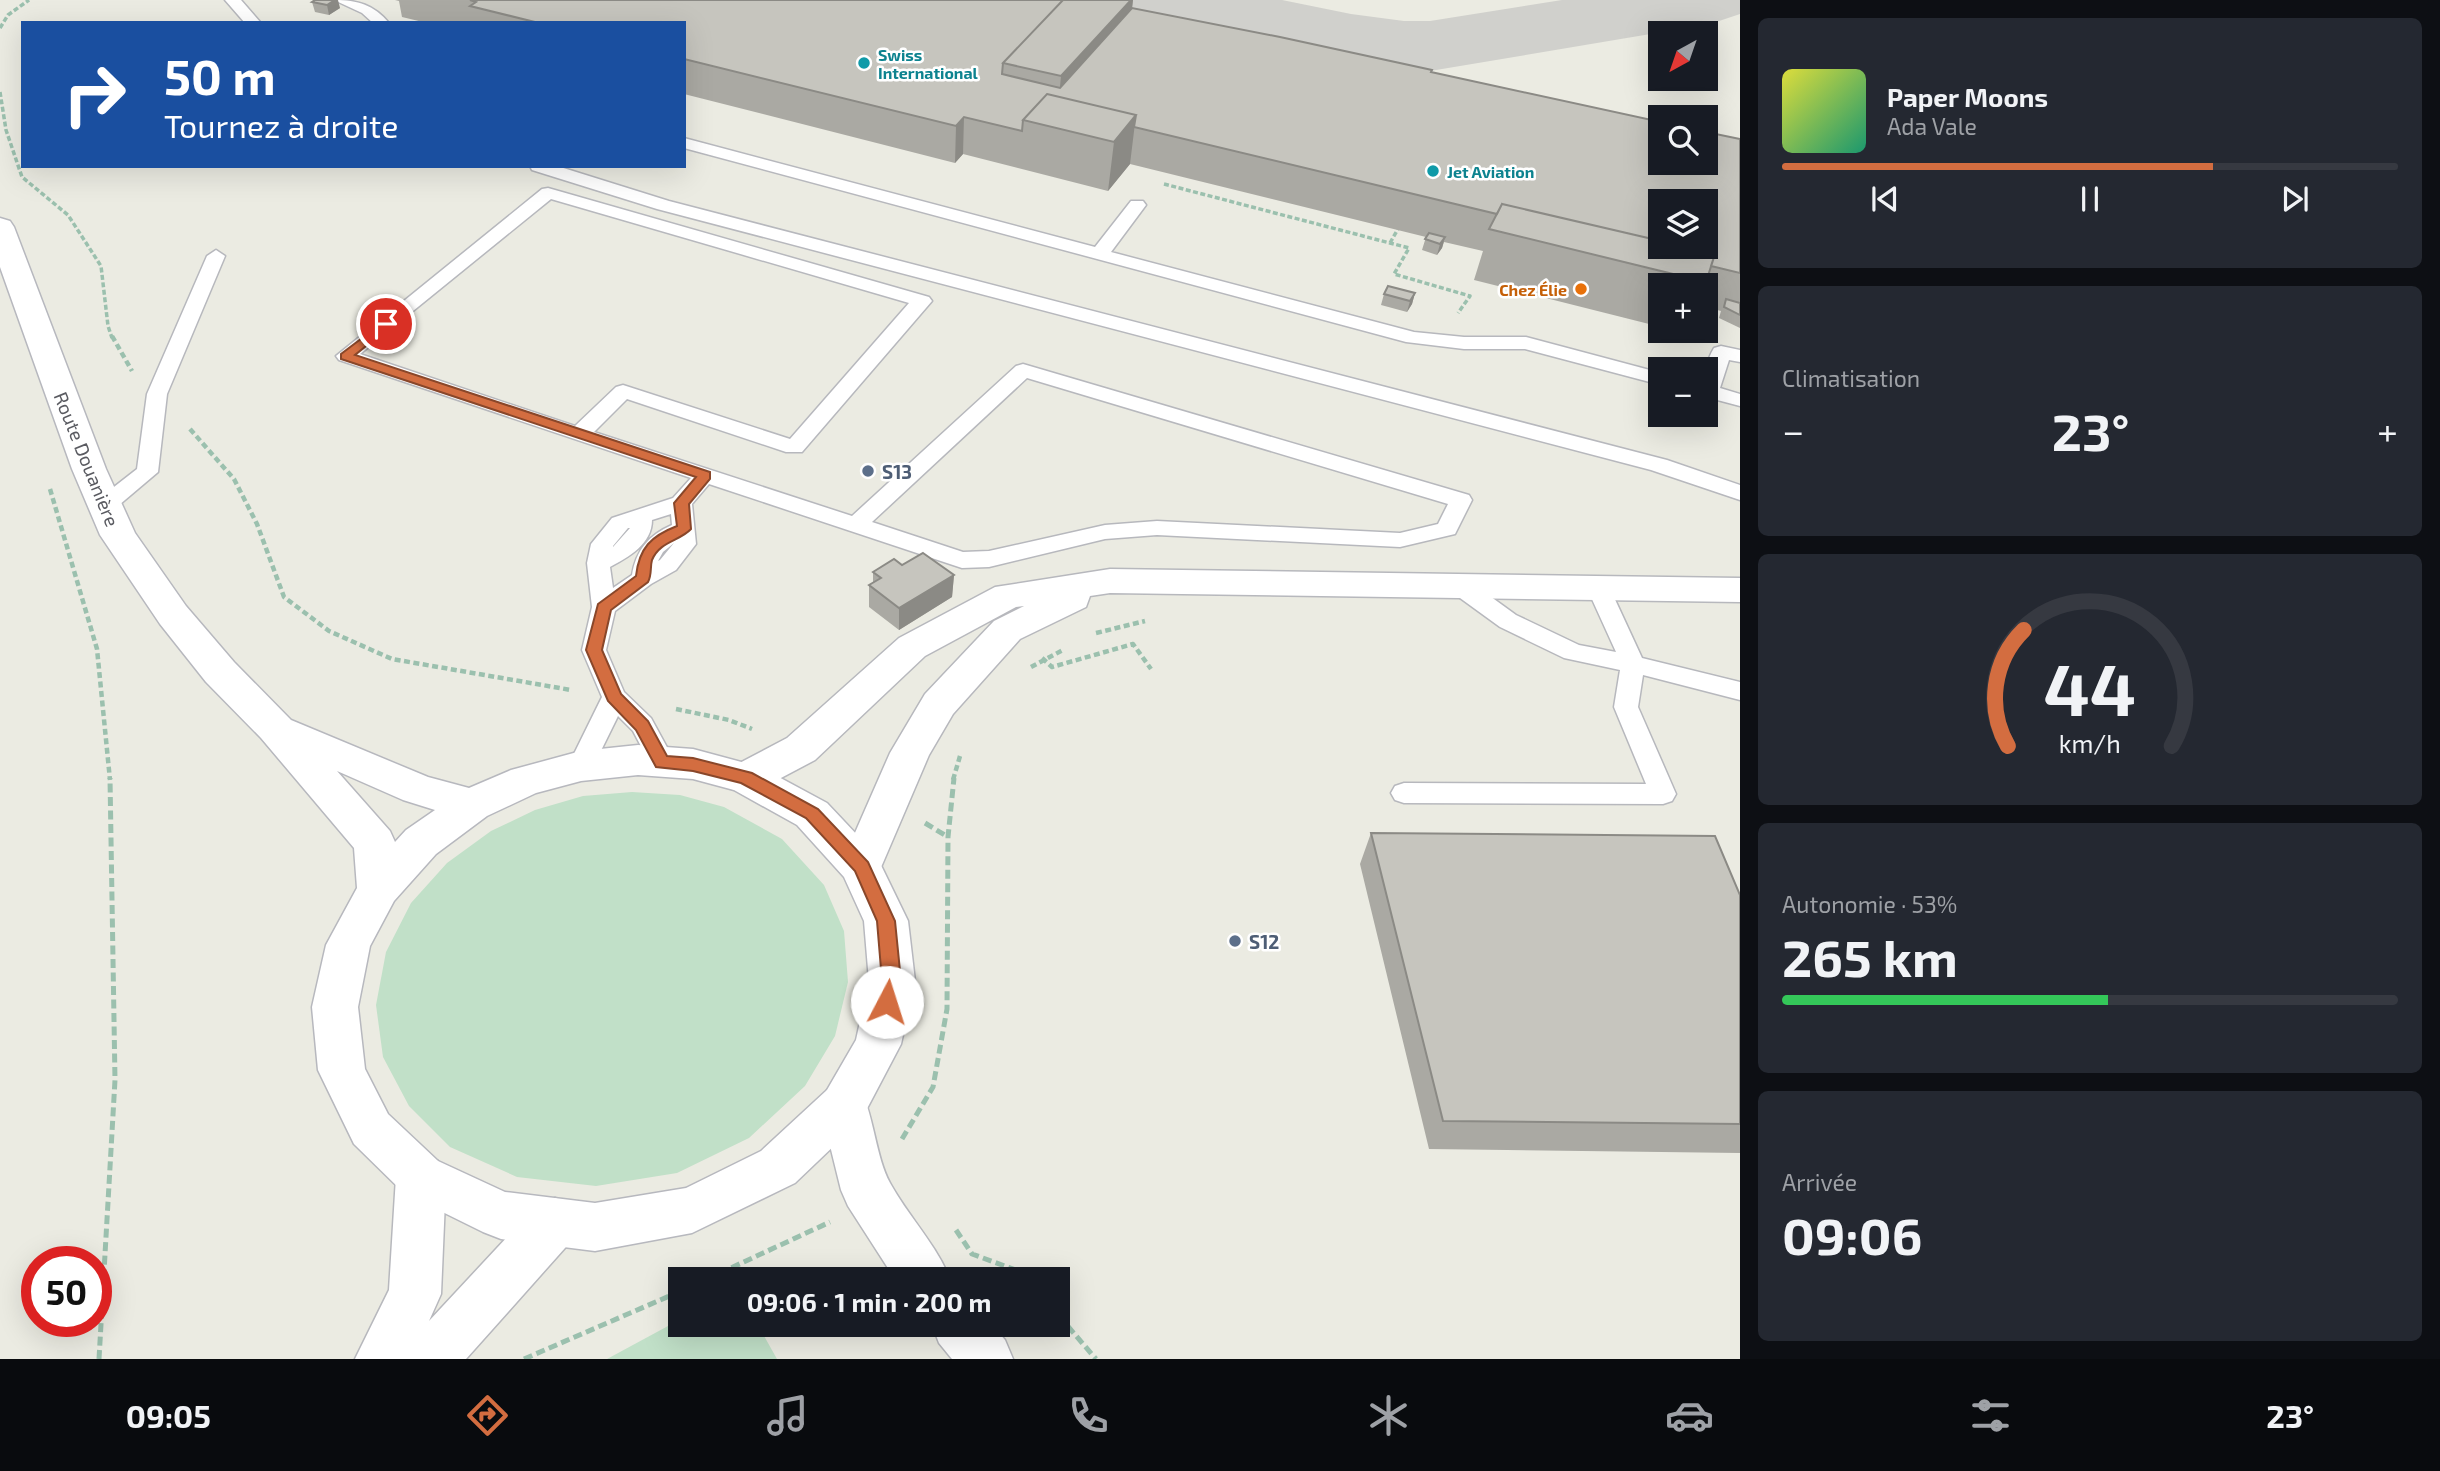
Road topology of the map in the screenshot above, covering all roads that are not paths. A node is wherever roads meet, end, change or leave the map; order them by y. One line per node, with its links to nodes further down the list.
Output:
1 (233, 0): 3 (lane)
2 (342, 0): 4 (lane)
3 (252, 21)
4 (380, 21)
5 (686, 144): 9 (lane)
6 (544, 168): 18 (lane)
7 (1137, 205): 9 (lane)
8 (0, 227): 20 (main road, Route Douanière)
9 (1100, 254): 13 (lane)
10 (216, 256): 20 (lane)
11 (1740, 356): 12 (lane)
12 (1718, 360)
13 (1648, 376)
14 (1718, 394): 15 (lane)
15 (1740, 400)
16 (579, 434): 16 (lane); 17 (lane)
17 (705, 475): 19 (lane); 21 (lane)
18 (1740, 493)
19 (681, 503): 26 (lane); 26 (lane)
20 (104, 506): 30 (main road, Route Douanière)
21 (856, 525): 21 (lane)
22 (1110, 581): 23 (main road); 33 (main road); 36 (main road)
23 (1457, 584): 24 (main road); 27 (lane)
24 (1598, 586): 25 (main road); 27 (lane)
25 (1740, 590)
26 (604, 607): 29 (lane)
27 (1633, 664): 28 (lane); 34 (lane)
28 (1739, 693)
29 (614, 697): 31 (lane); 32 (lane)
30 (275, 728): 35 (main road, Route Douanière); 37 (main road, Route Douanière)
31 (662, 762): 32 (main road); 33 (main road)
32 (581, 766): 35 (main road)
33 (746, 778): 36 (main road)
34 (1404, 793)
35 (472, 805): 37 (main road)
36 (862, 867): 38 (main road)
37 (379, 889): 39 (main road)
38 (844, 1105): 40 (main road); 41 (main road)
39 (421, 1177): 40 (main road); 43 (main road)
40 (555, 1222): 44 (main road)
41 (916, 1267)
42 (968, 1337): 45 (main road)
43 (383, 1359)
44 (430, 1359)
45 (986, 1359)

